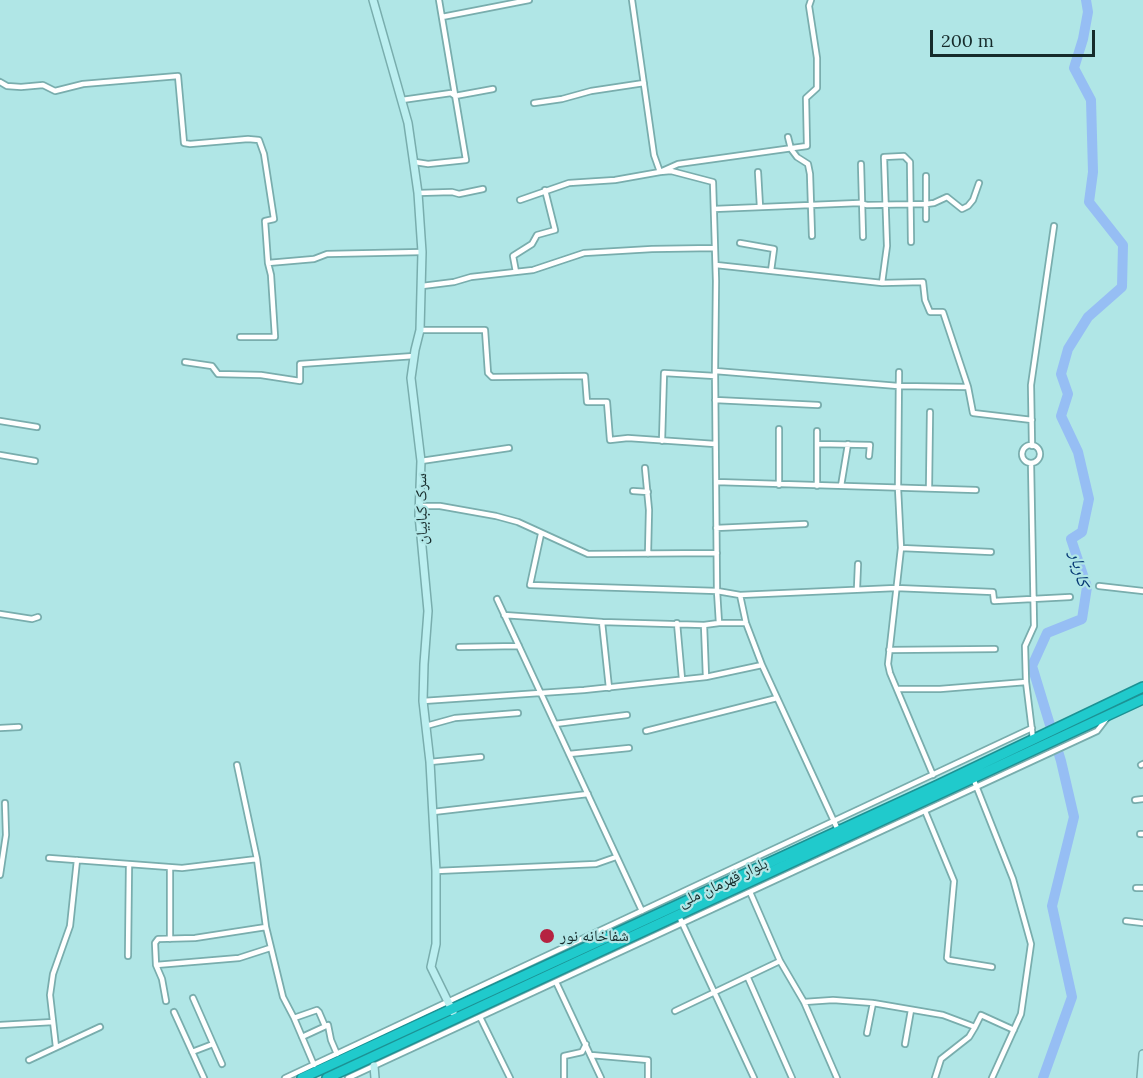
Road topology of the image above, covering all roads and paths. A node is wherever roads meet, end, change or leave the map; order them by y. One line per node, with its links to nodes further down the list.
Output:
1 (373, 0): 11 (street, سرک کبابیان)
2 (439, 0): 6 (street)
3 (529, 0): 6 (street)
4 (632, 0): 8 (street)
5 (811, 0): 14 (street)
6 (442, 17): 10 (street)
7 (0, 81): 40 (street)
8 (644, 83): 12 (street); 17 (street)
9 (493, 89): 10 (street)
10 (455, 96): 11 (street); 15 (street)
11 (402, 100): 15 (street, سرک کبابیان)
12 (534, 104)
13 (788, 137): 14 (street)
14 (791, 149): 17 (street); 28 (street)
15 (415, 162): 23 (street, سرک کبابیان)
16 (861, 164): 26 (street)
17 (660, 172): 22 (street); 31 (street)
18 (758, 172): 30 (street)
19 (926, 176): 27 (street)
20 (980, 183): 27 (street)
21 (483, 189): 23 (street)
22 (545, 190): 24 (street); 43 (street)
23 (418, 193): 39 (street, سرک کبابیان)
24 (519, 200)
25 (910, 203): 27 (street); 29 (street); 29 (street); 36 (street)
26 (862, 204): 28 (street); 29 (street); 35 (street)
27 (926, 204): 32 (street)
28 (811, 205): 30 (street); 34 (street)
29 (886, 205): 44 (street)
30 (760, 207): 31 (street)
31 (714, 209): 38 (street)
32 (926, 219)
33 (1054, 226): 57 (street)
34 (812, 236)
35 (863, 237)
36 (911, 242)
37 (740, 243): 42 (street)
38 (715, 248): 41 (street); 43 (street)
39 (422, 252): 40 (street); 45 (street, سرک کبابیان)
40 (268, 263): 47 (street)
41 (716, 265): 42 (street); 51 (street)
42 (771, 271): 44 (street)
43 (516, 272): 45 (street)
44 (882, 283): 53 (street)
45 (422, 286): 46 (street, سرک کبابیان)
46 (420, 330): 48 (street, سرک کبابیان); 62 (street)
47 (240, 337)
48 (414, 356): 49 (street); 71 (street, سرک کبابیان)
49 (185, 362)
50 (899, 372): 52 (street)
51 (715, 374): 52 (street); 54 (street); 62 (street)
52 (898, 386): 53 (street); 78 (street)
53 (968, 387): 57 (street)
54 (715, 400): 55 (street); 63 (street)
55 (818, 405)
56 (930, 412): 79 (street)
57 (1032, 420): 66 (street)
58 (0, 421): 59 (street)
59 (37, 426)
60 (779, 429): 75 (street)
61 (817, 431): 64 (street)
62 (662, 441): 63 (street)
63 (715, 444): 74 (street)
64 (817, 444): 65 (street); 76 (street)
65 (848, 444): 69 (street); 77 (street)
66 (1032, 446): 72 (street); 72 (street)
67 (509, 448): 71 (street)
68 (0, 455): 70 (street)
69 (869, 456)
70 (35, 461)
71 (421, 461): 83 (street, سرک کبابیان)
72 (1031, 463): 99 (street)
73 (645, 468): 82 (street)
74 (716, 482): 75 (street); 85 (street)
75 (779, 485): 76 (street)
76 (817, 486): 77 (street)
77 (841, 486): 78 (street)
78 (898, 488): 79 (street); 87 (street)
79 (929, 488): 80 (street)
80 (976, 490)
81 (633, 491): 82 (street)
82 (648, 492): 90 (street)
83 (419, 506): 86 (street); 123 (street, سرک کبابیان)
84 (805, 524): 85 (street)
85 (716, 528): 89 (street)
86 (541, 534): 90 (street); 95 (street)
87 (901, 548): 88 (street); 94 (street)
88 (991, 552)
89 (717, 553): 90 (street); 95 (street)
90 (648, 554)
91 (858, 564): 93 (street)
92 (1099, 586): 96 (street)
93 (857, 588): 94 (street); 97 (street)
94 (896, 588): 99 (street); 112 (street)
95 (717, 591): 97 (street); 106 (street)
96 (1143, 591)
97 (740, 595): 107 (street)
98 (1070, 597): 99 (street)
99 (1034, 598): 116 (street)
100 (497, 599): 102 (street)
101 (0, 614): 103 (street)
102 (504, 615): 104 (street); 109 (street)
103 (38, 617)
104 (602, 622): 105 (street); 118 (street)
105 (677, 623): 108 (street); 115 (street)
106 (719, 623): 107 (street); 108 (street)
107 (746, 623): 113 (street)
108 (704, 625): 114 (street)
109 (519, 646): 110 (street); 120 (street)
110 (459, 647)
111 (995, 649): 112 (street)
112 (889, 650): 119 (street)
113 (762, 665): 114 (street); 121 (street)
114 (706, 677): 115 (street)
115 (682, 679): 118 (street)
116 (1026, 682): 119 (street); 130 (street)
117 (1143, 687): 132 (highway, بلوار قهرمان ملی)
118 (609, 688): 120 (street)
119 (897, 689): 139 (street)
120 (541, 692): 123 (street); 126 (street)
121 (777, 698): 131 (street); 147 (street)
122 (1143, 699): 132 (highway, بلوار قهرمان ملی)
123 (423, 701): 127 (street, سرک کبابیان)
124 (518, 713): 127 (street)
125 (627, 715): 126 (street)
126 (555, 723): 135 (street)
127 (426, 726): 137 (street, سرک کبابیان)
128 (19, 727): 129 (street)
129 (0, 728)
130 (1032, 728): 133 (street); 139 (street)
131 (646, 731)
132 (1065, 735): 133 (highway, بلوار قهرمان ملی); 140 (street)
133 (1037, 741): 140 (highway, بلوار قهرمان ملی); 147 (highway, بلوار قهرمان ملی)
134 (629, 748): 135 (street)
135 (569, 754): 141 (street)
136 (481, 757): 137 (street)
137 (430, 762): 146 (street, سرک کبابیان)
138 (237, 765): 151 (street)
139 (933, 775): 147 (street)
140 (975, 783): 145 (street); 148 (highway, بلوار قهرمان ملی); 189 (street)
141 (588, 794): 146 (street); 149 (street)
142 (1143, 799): 143 (street)
143 (1135, 800)
144 (5, 803): 156 (street)
145 (925, 811): 159 (street); 170 (street)
146 (433, 812): 155 (street, سرک کبابیان)
147 (836, 825): 148 (street); 161 (highway, بلوار قهرمان ملی)
148 (842, 839): 161 (highway, بلوار قهرمان ملی)
149 (616, 857): 155 (street); 160 (street)
150 (49, 858): 152 (street)
151 (257, 859): 154 (street); 164 (street)
152 (77, 860): 153 (street); 184 (street)
153 (129, 865): 154 (street); 167 (street)
154 (170, 868): 165 (street)
155 (436, 871): 178 (street, سرک کبابیان)
156 (0, 875)
157 (1136, 888): 158 (street)
158 (1143, 888)
159 (750, 892): 161 (street); 168 (street)
160 (642, 911): 161 (street); 178 (street)
161 (676, 911): 172 (street); 173 (street); 178 (highway, بلوار قهرمان ملی)
162 (1126, 921): 163 (street)
163 (1143, 922)
164 (266, 927): 165 (street); 166 (street)
165 (170, 939): 169 (street)
166 (270, 948): 169 (street); 183 (street)
167 (128, 956)
168 (780, 961): 171 (street); 176 (street)
169 (156, 965): 175 (street)
170 (992, 967)
171 (748, 978): 173 (street); 215 (street)
172 (556, 982): 182 (street); 193 (street)
173 (714, 992): 180 (street); 214 (street)
174 (193, 998): 192 (street)
175 (166, 1001)
176 (804, 1002): 177 (street); 216 (street)
177 (873, 1003): 179 (street); 190 (street)
178 (452, 1010): 197 (street); 206 (highway, بلوار قهرمان ملی); 207 (highway, بلوار قهرمان ملی)
179 (911, 1010): 188 (street); 194 (street)
180 (675, 1011)
181 (174, 1012): 196 (street)
182 (480, 1017): 203 (street); 210 (street)
183 (294, 1018): 186 (street); 191 (street)
184 (53, 1022): 185 (street); 195 (street)
185 (0, 1024)
186 (325, 1026): 191 (street); 197 (street)
187 (100, 1027): 195 (street)
188 (975, 1027): 189 (street); 217 (street)
189 (1014, 1030): 218 (street)
190 (867, 1033)
191 (302, 1036): 202 (street)
192 (213, 1044): 196 (street); 201 (street)
193 (586, 1044): 199 (street); 211 (street)
194 (905, 1044)
195 (56, 1047): 200 (street)
196 (192, 1052): 204 (street)
197 (337, 1054): 202 (street)
198 (1143, 1054): 219 (street)
199 (591, 1055): 212 (street); 213 (street)
200 (29, 1060)
201 (222, 1064)
202 (314, 1065): 205 (street)
203 (374, 1066): 208 (street); 209 (street)
204 (204, 1078)
205 (285, 1078)
206 (303, 1078)
207 (327, 1078)
208 (348, 1078)
209 (375, 1078)
210 (510, 1078)
211 (564, 1078)
212 (601, 1078)
213 (648, 1078)
214 (754, 1078)
215 (792, 1078)
216 (837, 1078)
217 (935, 1078)
218 (992, 1078)
219 (1141, 1078)

